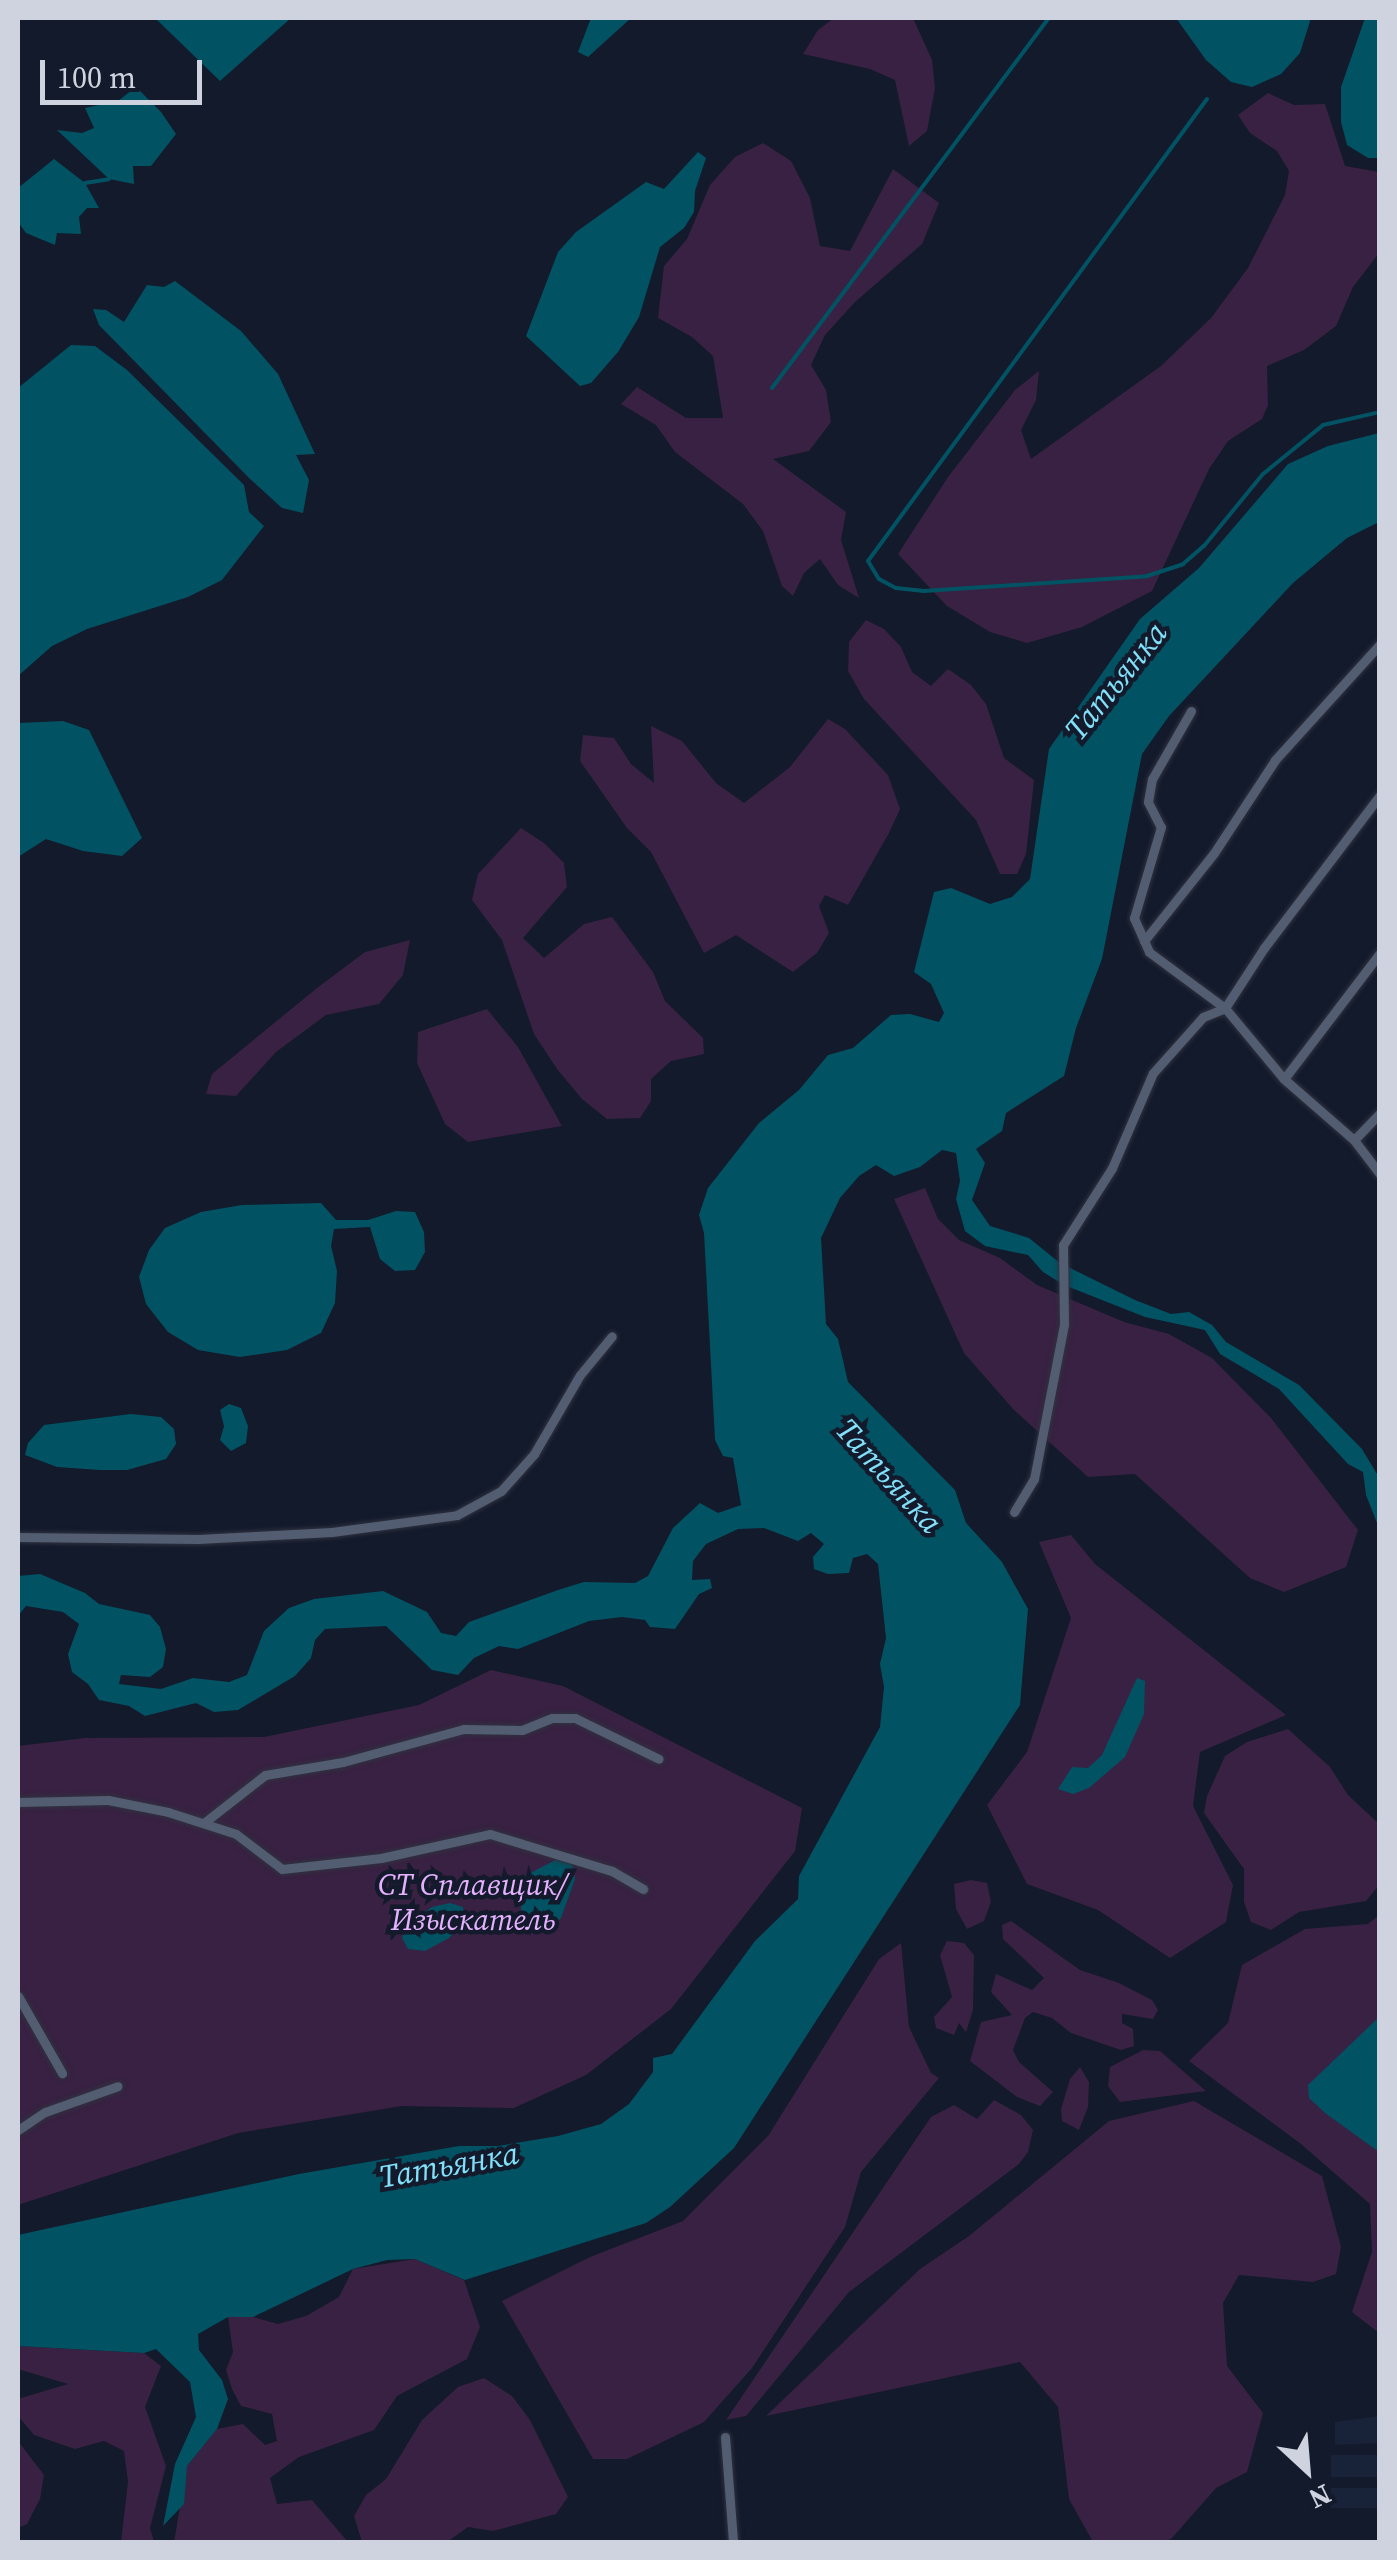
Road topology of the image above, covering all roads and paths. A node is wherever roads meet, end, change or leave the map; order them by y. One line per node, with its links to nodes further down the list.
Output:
1 (1380, 644): 4 (street)
2 (1191, 712): 4 (street)
3 (1380, 795): 6 (street)
4 (1144, 940): 6 (street)
5 (1380, 954): 7 (street)
6 (1225, 1008): 7 (street); 12 (street)
7 (1284, 1080): 9 (street)
8 (1380, 1113): 9 (street)
9 (1354, 1140): 10 (street)
10 (1380, 1174)
11 (612, 1336): 13 (street)
12 (1014, 1512)
13 (18, 1537)
14 (659, 1759): 16 (street)
15 (18, 1802): 16 (street)
16 (205, 1822): 17 (street)
17 (643, 1889)
18 (18, 1996): 19 (street)
19 (62, 2072)
20 (118, 2086): 21 (street)
21 (18, 2130)
22 (725, 2437): 23 (street)
23 (733, 2542)

